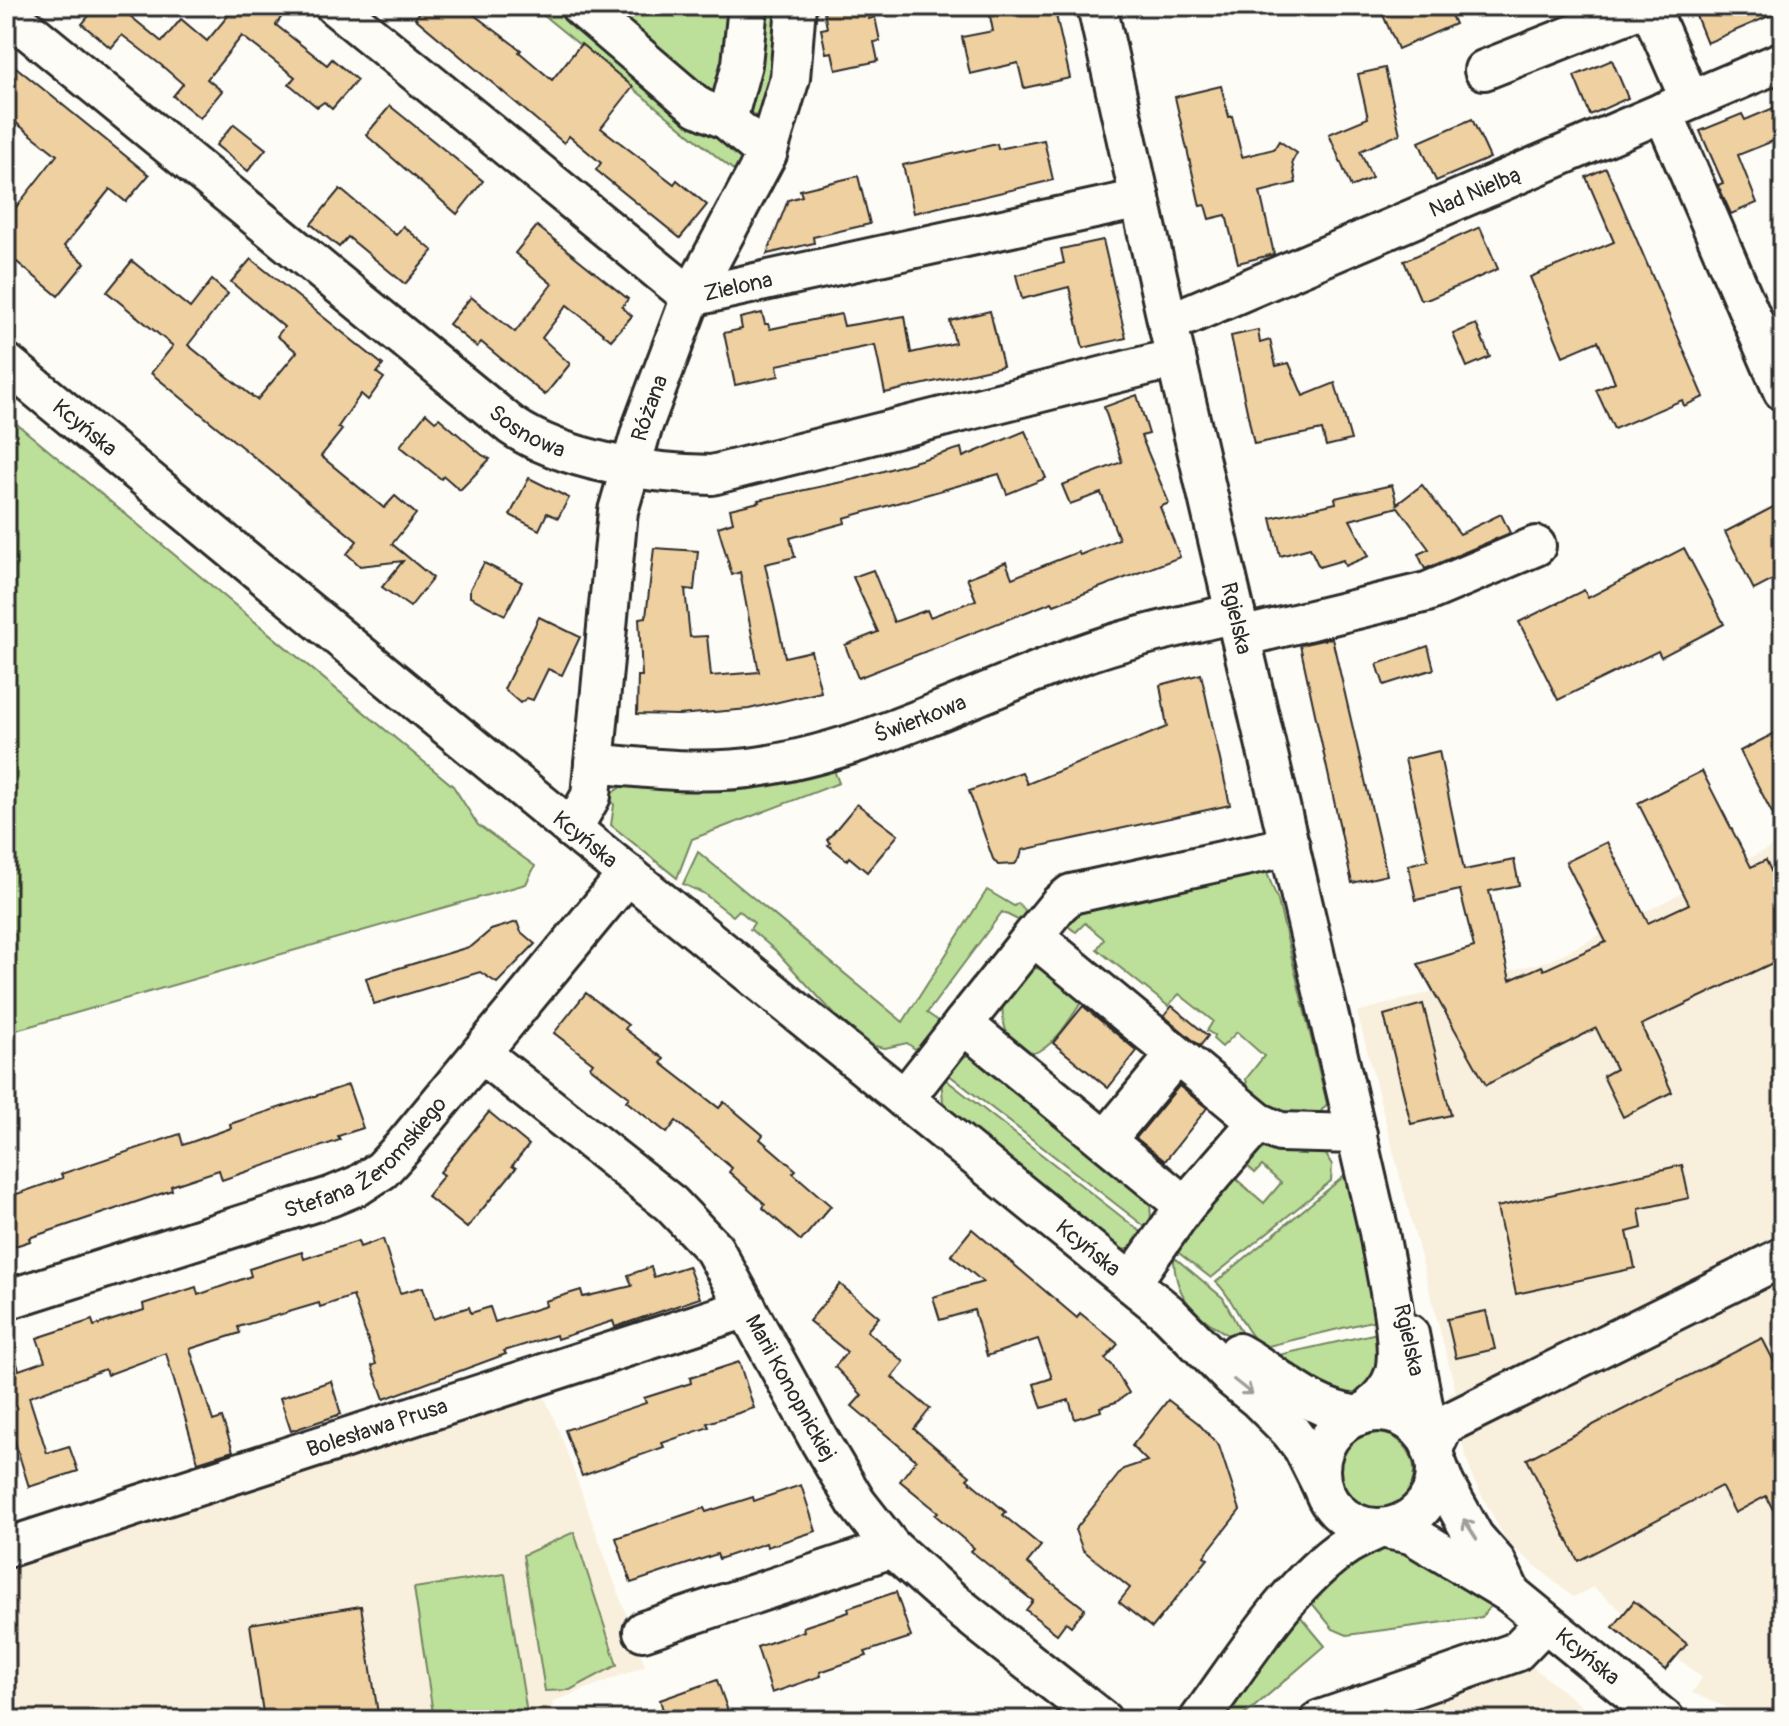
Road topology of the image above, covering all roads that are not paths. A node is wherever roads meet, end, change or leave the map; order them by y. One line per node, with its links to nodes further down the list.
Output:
1 (335, 6): 14 (street, Zielona)
2 (580, 6): 11 (street)
3 (748, 6): 11 (street)
4 (796, 6): 12 (street, Różana)
5 (1097, 6): 13 (street, Rgielska)
6 (1648, 6): 9 (street); 10 (street)
7 (6, 12): 19 (street, Sosnowa)
8 (1783, 61): 10 (street, Nad Nielbą)
9 (1484, 70)
10 (1676, 106): 15 (street, Nad Nielbą); 18 (street)
11 (727, 120): 12 (street)
12 (767, 154): 14 (street, Różana)
13 (1140, 199): 14 (street, Zielona); 15 (street, Rgielska)
14 (691, 297): 19 (street, Różana)
15 (1167, 320): 16 (street, Rgielska)
16 (1176, 358): 19 (street, Sosnowa); 21 (street, Rgielska)
17 (6, 363): 23 (street, Kcyńska)
18 (1783, 391)
19 (630, 467): 22 (street, Różana)
20 (1536, 546): 21 (street, Świerkowa)
21 (1238, 625): 22 (street, Świerkowa); 24 (street, Rgielska)
22 (594, 763): 23 (street, Różana)
23 (572, 829): 25 (street, Kcyńska)
24 (1290, 846): 26 (street); 32 (street, Rgielska)
25 (628, 874): 29 (street, Stefana Żeromskiego); 30 (street, Kcyńska)
26 (1033, 936): 27 (street); 28 (street)
27 (963, 1024): 30 (street); 33 (street)
28 (1176, 1055): 31 (street); 33 (street)
29 (467, 1059): 38 (street, Stefana Żeromskiego); 39 (street, Marii Konopnickiej)
30 (904, 1099): 37 (street, Kcyńska)
31 (1258, 1122): 32 (street); 34 (street)
32 (1357, 1134): 35 (street, Rgielska)
33 (1106, 1140): 34 (street)
34 (1185, 1206): 37 (street)
35 (1379, 1232): 41 (street, Rgielska); 42 (street, Rgielska)
36 (1783, 1257): 42 (street)
37 (1131, 1283): 40 (street, Kcyńska)
38 (6, 1300)
39 (747, 1308): 45 (street, Bolesława Prusa); 46 (street, Marii Konopnickiej)
40 (1168, 1313): 41 (street, Kcyńska); 43 (street, Kcyńska, one-way to 43)
41 (1361, 1415): 42 (street); 43 (street)
42 (1432, 1451): 44 (street); 47 (street, Kcyńska, one-way to 42)
43 (1322, 1486): 44 (street); 48 (street)
44 (1381, 1528): 47 (street, Kcyńska); 48 (street)
45 (6, 1548)
46 (892, 1548): 50 (street); 51 (street, Marii Konopnickiej)
47 (1511, 1594): 49 (street, Kcyńska)
48 (1292, 1595): 52 (street)
49 (1545, 1622): 53 (street); 54 (street, Kcyńska)
50 (643, 1631)
51 (1102, 1720)
52 (1199, 1720)
53 (1320, 1720)
54 (1665, 1720)

